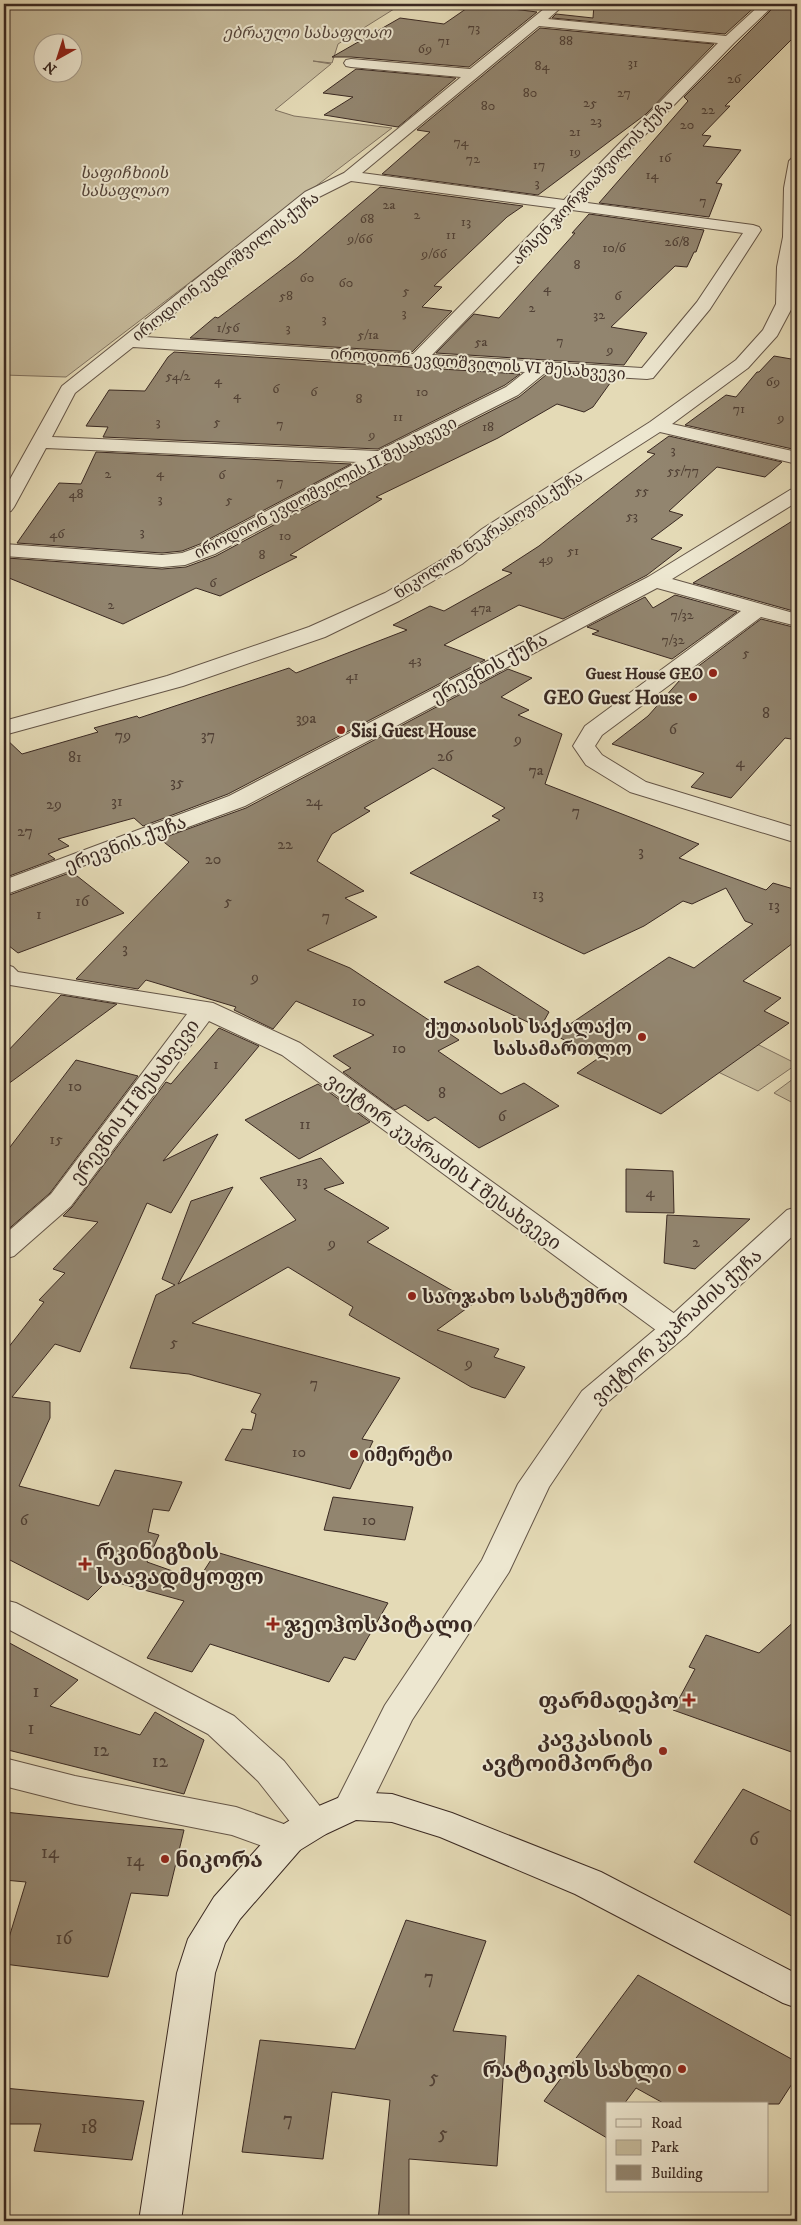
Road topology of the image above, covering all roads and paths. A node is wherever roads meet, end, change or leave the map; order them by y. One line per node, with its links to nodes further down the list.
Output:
1 (558, 4): 3 (street, იროდიონ ევდოშვილის ქუჩა)
2 (768, 4): 4 (street, არსენ ჯორჯიაშვილის ქუჩა)
3 (537, 22): 4 (street); 6 (street, იროდიონ ევდოშვილის ქუჩა)
4 (729, 40): 9 (street, არსენ ჯორჯიაშვილის ქუჩა)
5 (351, 63): 6 (street)
6 (475, 74): 8 (street, იროდიონ ევდოშვილის ქუჩა)
7 (797, 160): 10 (street, ნიკოლოზ ნეკრასოვის ქუჩა)
8 (349, 176): 9 (street); 12 (street, იროდიონ ევდოშვილის ქუჩა)
9 (569, 205): 13 (street, არსენ ჯორჯიაშვილის ქუჩა); 14 (street, იროდიონ ევდოშვილის VI შესახვევი)
10 (795, 219): 11 (street, ნიკოლოზ ნეკრასოვის ქუჩა)
11 (791, 268): 15 (street, ნიკოლოზ ნეკრასოვის ქუჩა)
12 (130, 340): 13 (street, იროდიონ ევდოშვილის VI შესახვევი); 16 (street, იროდიონ ევდოშვილის ქუჩა)
13 (418, 359): 14 (street, იროდიონ ევდოშვილის VI შესახვევი)
14 (543, 366): 17 (street, იროდიონ ევდოშვილის II შესახვევი)
15 (657, 426): 18 (street); 25 (street, ნიკოლოზ ნეკრასოვის ქუჩა)
16 (40, 442): 17 (street); 20 (street, იროდიონ ევდოშვილის ქუჩა)
17 (381, 457): 21 (street, იროდიონ ევდოშვილის II შესახვევი)
18 (797, 458)
19 (797, 494): 22 (street, ერევნის ქუჩა)
20 (4, 507)
21 (4, 550)
22 (655, 581): 23 (street); 27 (street, ერევნის ქუჩა)
23 (756, 610): 24 (street); 26 (street)
24 (797, 620)
25 (4, 728)
26 (797, 836)
27 (4, 888)
28 (4, 972): 29 (street, ერევნის II შესახვევი)
29 (204, 1009): 31 (street, ერევნის II შესახვევი); 32 (street, ვიქტორ კუპრაძის I შესახვევი)
30 (797, 1216): 32 (street, ვიქტორ კუპრაძის ქუჩა)
31 (4, 1250)
32 (675, 1329): 35 (street, ვიქტორ კუპრაძის ქუჩა)
33 (4, 1612): 36 (street)
34 (4, 1772): 36 (street)
35 (352, 1806): 36 (street); 37 (street)
36 (300, 1832): 38 (street)
37 (797, 1992)
38 (160, 2221)

